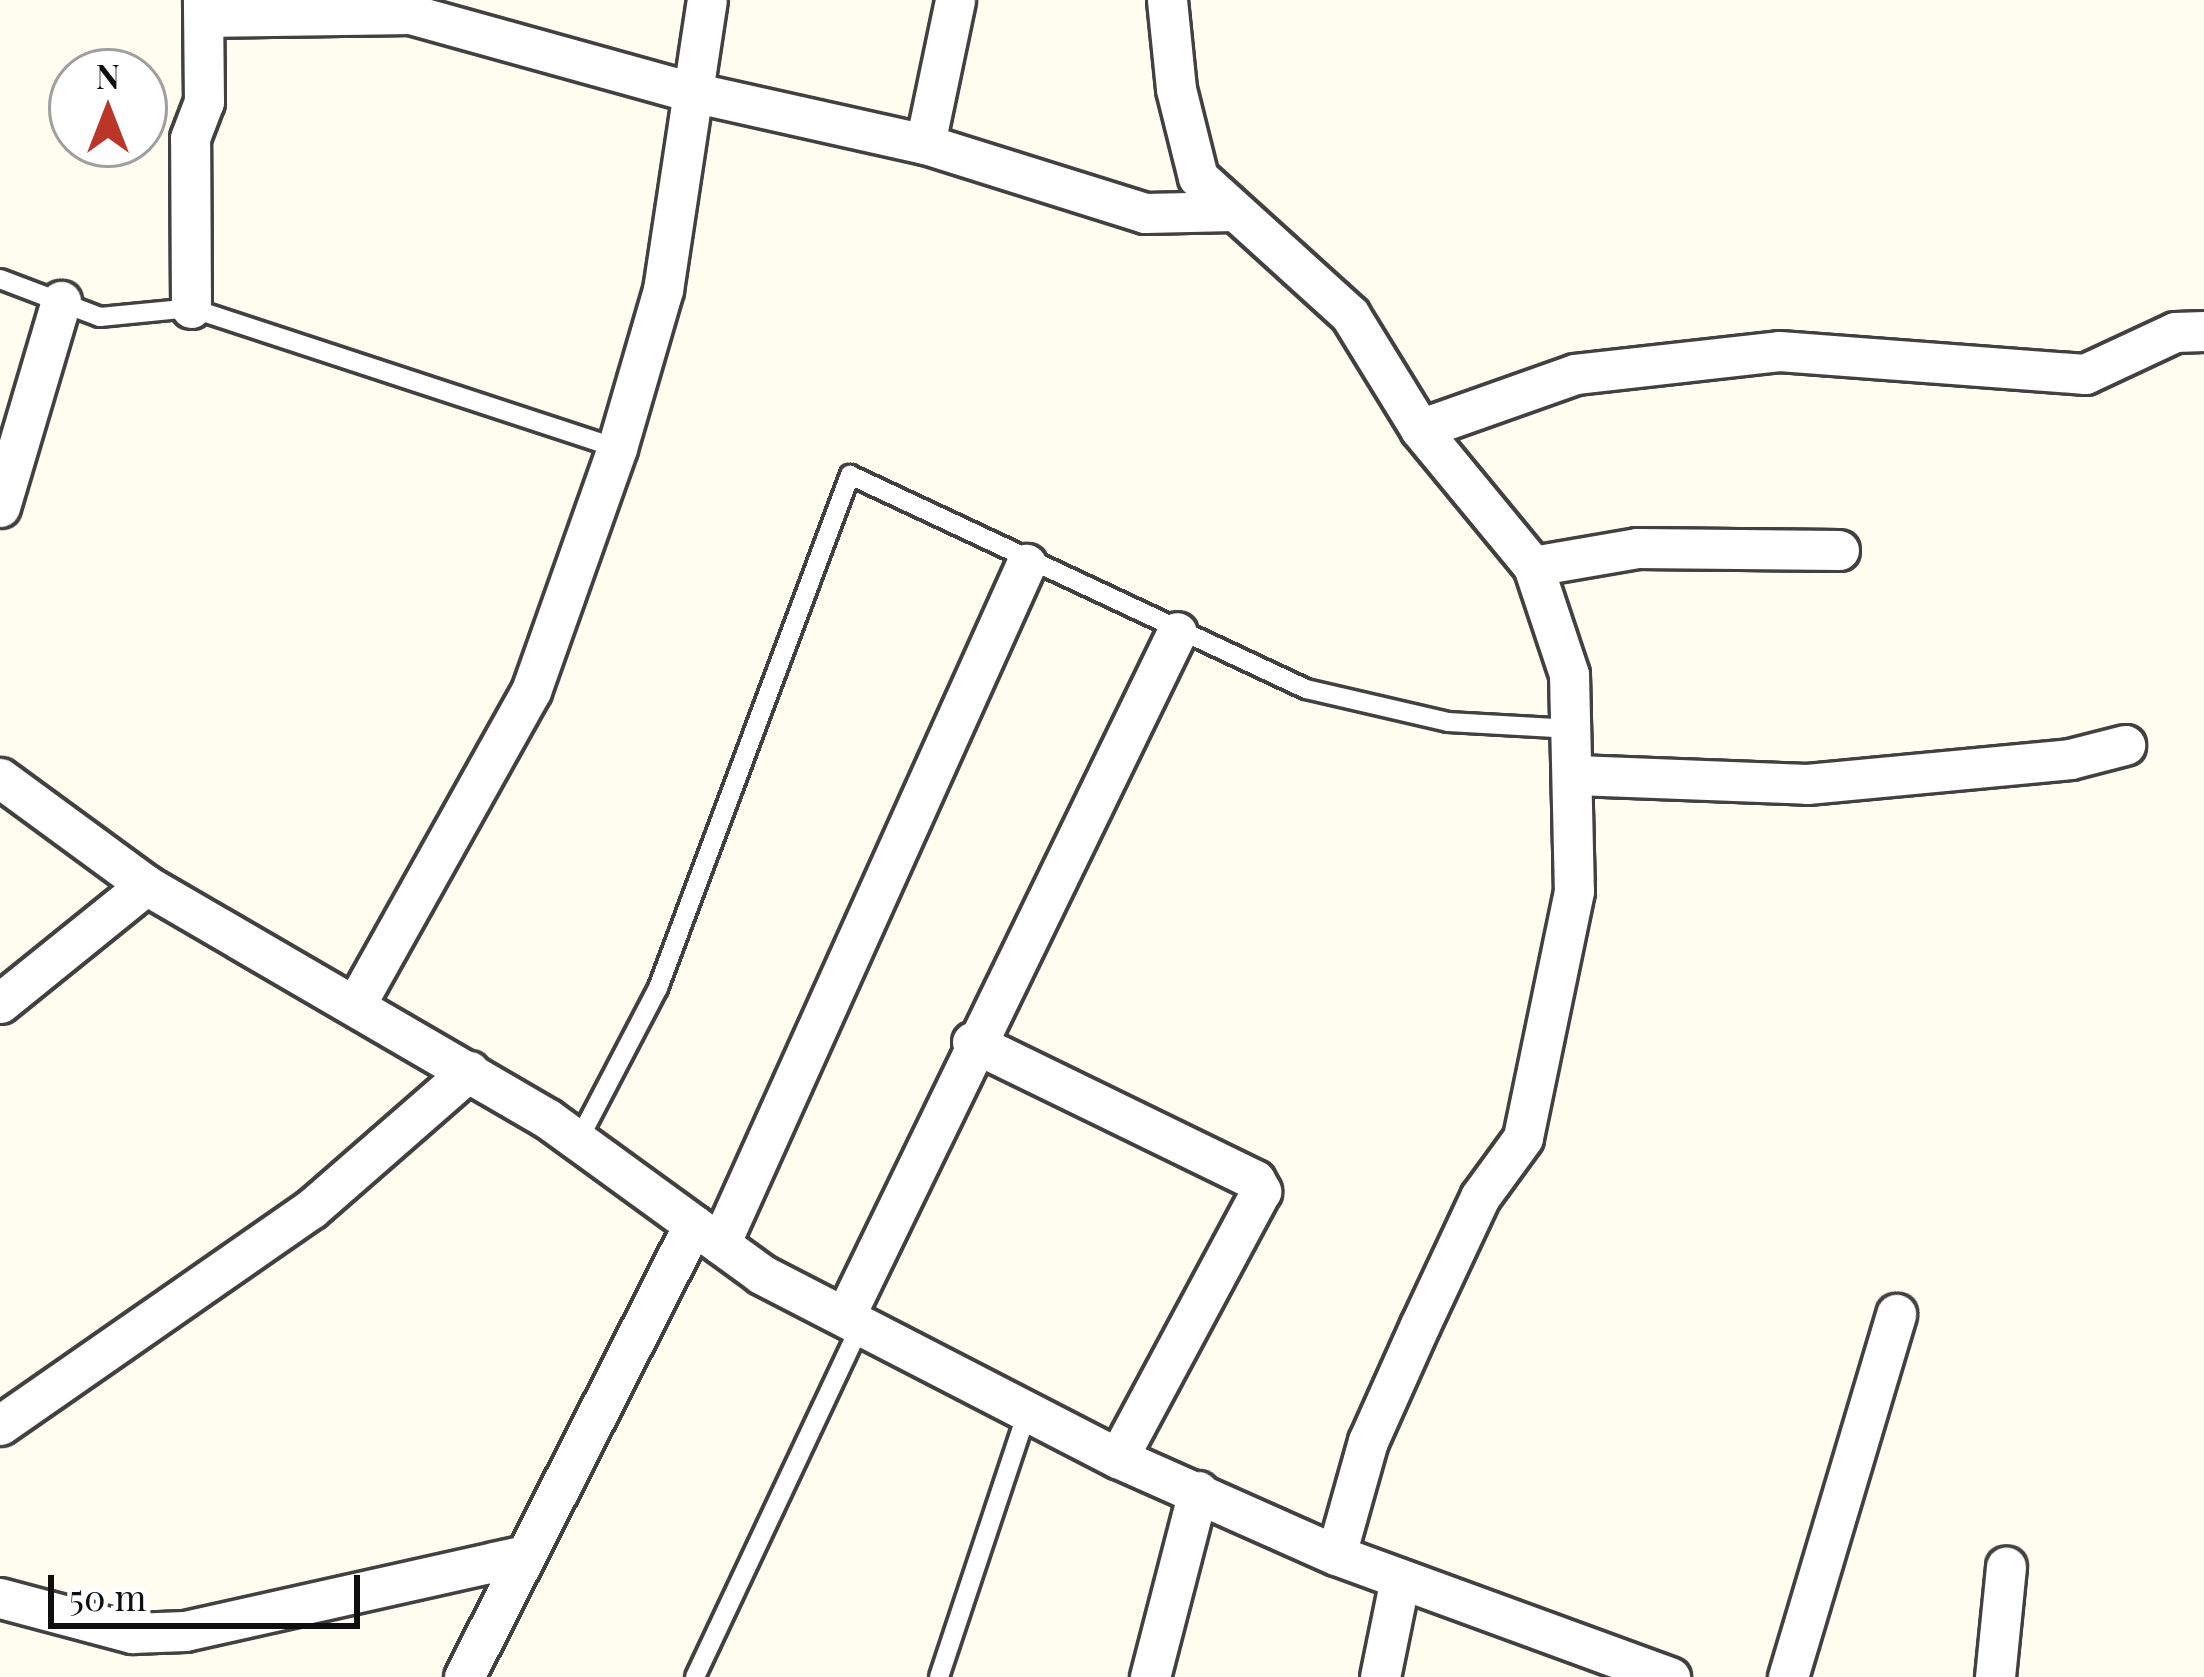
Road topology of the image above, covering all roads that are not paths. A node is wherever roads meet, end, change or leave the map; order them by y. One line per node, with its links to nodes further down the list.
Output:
1 (707, 0): 6 (street)
2 (955, 0): 7 (street)
3 (1167, 0): 8 (street)
4 (338, 8): 5 (street); 6 (street)
5 (204, 9): 11 (street)
6 (692, 92): 7 (street); 14 (street)
7 (925, 144): 8 (street)
8 (1234, 211): 13 (street)
9 (0, 279): 10 (lane)
10 (61, 301): 11 (lane); 15 (street)
11 (191, 308): 14 (lane)
12 (2204, 331): 13 (street)
13 (1420, 429): 18 (street)
14 (617, 448): 26 (street)
15 (0, 507)
16 (1839, 550): 18 (street)
17 (1026, 564): 19 (lane); 29 (lane); 30 (street)
18 (1533, 566): 20 (street)
19 (1177, 632): 20 (lane); 27 (street)
20 (1573, 729): 22 (street)
21 (2125, 746): 22 (street)
22 (1576, 775): 37 (street)
23 (0, 778): 24 (street)
24 (146, 885): 25 (street); 26 (street)
25 (0, 1003)
26 (356, 1004): 28 (street)
27 (972, 1042): 32 (street); 35 (street)
28 (469, 1071): 29 (street); 34 (street)
29 (578, 1141): 30 (street)
30 (706, 1234): 32 (street); 38 (street)
31 (1896, 1313): 49 (street)
32 (853, 1320): 33 (street); 44 (lane)
33 (1028, 1410): 35 (street); 45 (lane)
34 (0, 1425)
35 (1118, 1458): 36 (street)
36 (1198, 1491): 37 (street); 46 (street)
37 (1336, 1555): 40 (street)
38 (521, 1556): 41 (street); 43 (street)
39 (2006, 1567): 50 (street)
40 (1400, 1579): 42 (street); 47 (street)
41 (0, 1598)
42 (1606, 1666): 48 (street)
43 (464, 1677)
44 (695, 1677)
45 (939, 1677)
46 (1150, 1677)
47 (1380, 1677)
48 (1670, 1677)
49 (1787, 1677)
50 (1995, 1677)

